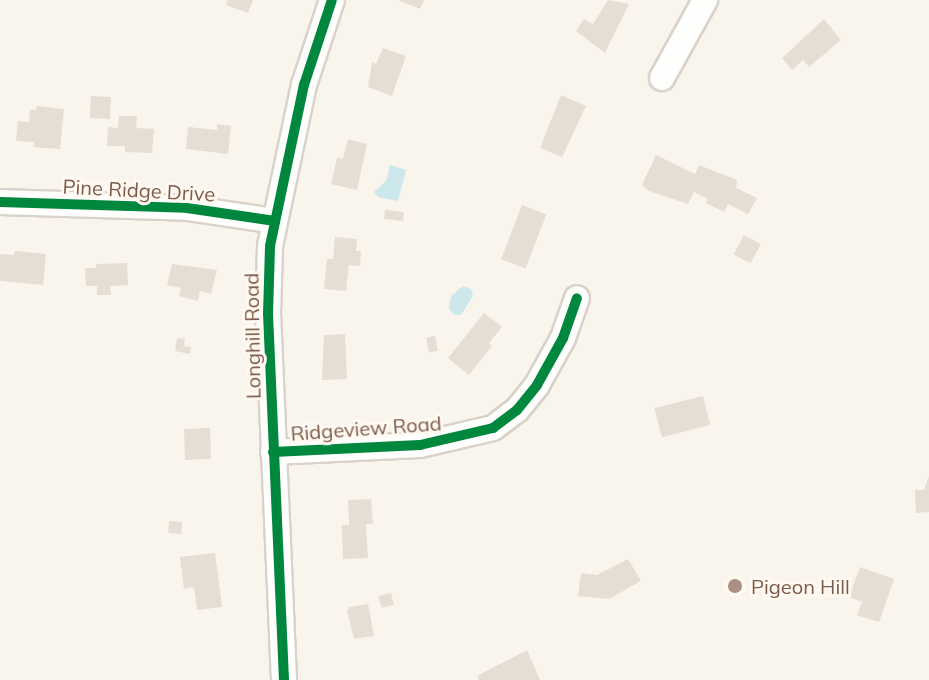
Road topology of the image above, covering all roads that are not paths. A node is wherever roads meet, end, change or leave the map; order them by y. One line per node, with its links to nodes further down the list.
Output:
1 (332, 0): 5 (street, Longhill Road)
2 (705, 0): 3 (street)
3 (662, 78)
4 (0, 202): 5 (street, Pine Ridge Drive)
5 (275, 221): 7 (street, Longhill Road)
6 (577, 298): 7 (street, Ridgeview Road)
7 (273, 452): 8 (street, Longhill Road)
8 (284, 680)

